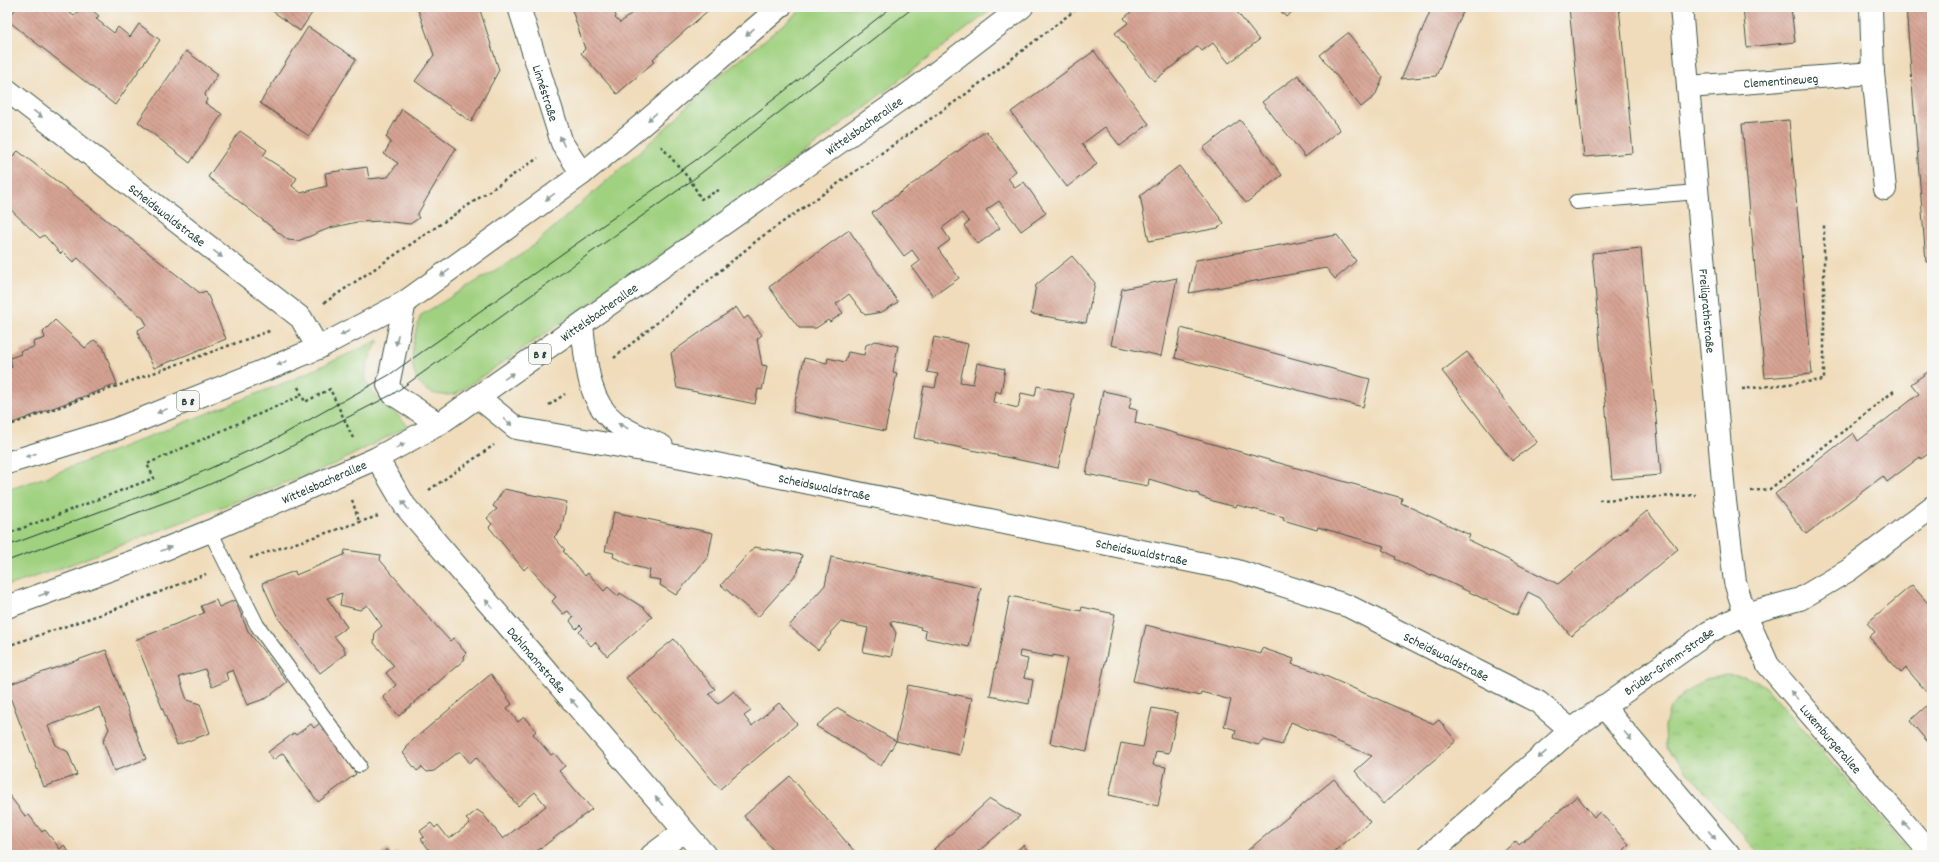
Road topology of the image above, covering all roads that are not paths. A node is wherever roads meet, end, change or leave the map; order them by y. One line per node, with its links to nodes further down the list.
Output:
1 (519, 7): 9 (street, Linnéstraße, one-way to 1)
2 (780, 7): 9 (street, B 8, one-way to 9)
3 (1022, 7): 14 (street, Wittelsbacherallee / B 8)
4 (1681, 7): 7 (street, Freiligrathstraße)
5 (1871, 7): 6 (street)
6 (1873, 73): 7 (street, Clementineweg); 10 (street)
7 (1688, 87): 11 (street, Freiligrathstraße)
8 (7, 90): 15 (street, Scheidswaldstraße, one-way to 15)
9 (582, 174): 13 (street, B 8, one-way to 13)
10 (1885, 190)
11 (1698, 192): 12 (lane); 24 (street, Freiligrathstraße)
12 (1576, 202)
13 (405, 302): 15 (street, B 8, one-way to 15); 17 (street, one-way to 17)
14 (582, 325): 16 (street, Wittelsbacherallee / B 8, one-way to 14); 18 (street, Scheidswaldstraße, one-way to 14)
15 (318, 348): 20 (street, B 8, one-way to 20)
16 (478, 397): 17 (street, Wittelsbacherallee / B 8); 18 (street, Scheidswaldstraße, one-way to 18)
17 (439, 424): 19 (street, Wittelsbacherallee / B 8, one-way to 17)
18 (682, 457): 26 (street, Scheidswaldstraße)
19 (377, 458): 22 (street, Wittelsbacherallee / B 8); 28 (street, Dahlmannstraße, one-way to 19)
20 (7, 463)
21 (1932, 507): 24 (street, Brüder-Grimm-Straße)
22 (210, 532): 23 (street, Wittelsbacherallee / B 8, one-way to 22); 27 (lane)
23 (7, 607)
24 (1745, 614): 25 (street, Brüder-Grimm-Straße); 33 (street, Luxemburgerallee, one-way to 24)
25 (1603, 706): 26 (street, Brüder-Grimm-Straße); 32 (street, one-way to 32)
26 (1571, 730): 31 (street, Brüder-Grimm-Straße, one-way to 31)
27 (359, 765)
28 (684, 831): 29 (street); 30 (street, Dahlmannstraße)
29 (652, 855)
30 (705, 855)
31 (1429, 855)
32 (1729, 855)
33 (1932, 855)

